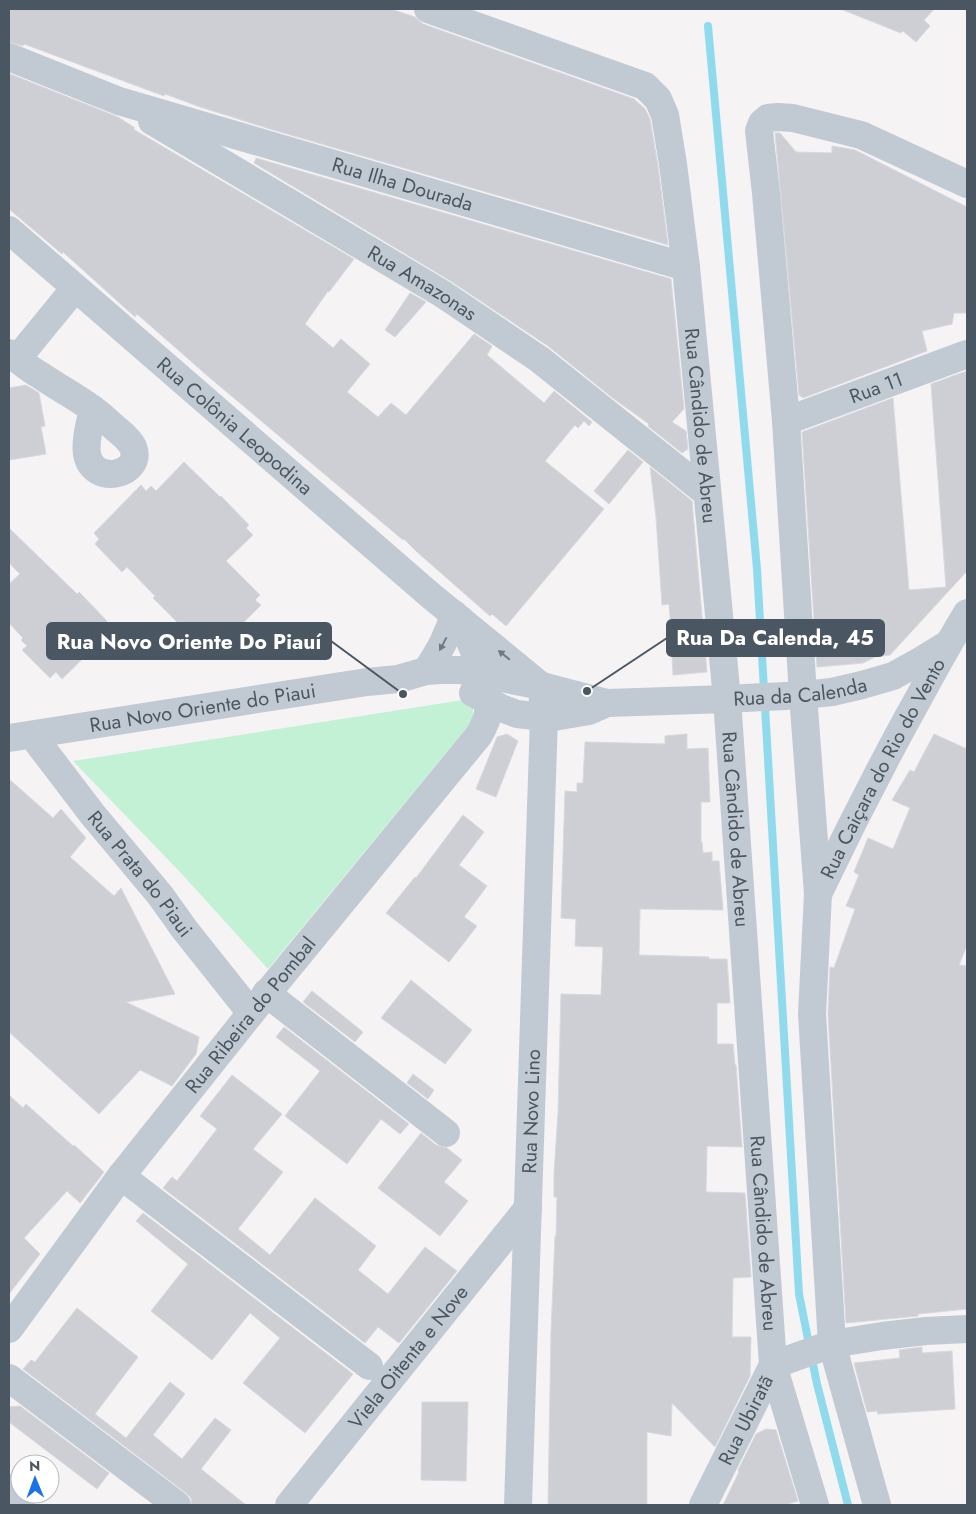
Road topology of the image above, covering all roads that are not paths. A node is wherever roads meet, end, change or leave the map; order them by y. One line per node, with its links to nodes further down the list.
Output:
1 (428, 9): 6 (street, Rua Cândido de Abreu)
2 (9, 56): 3 (street)
3 (119, 101): 6 (street, Rua Ilha Dourada); 12 (street, Rua Amazonas)
4 (967, 184): 11 (street)
5 (9, 230): 7 (street, Rua Colônia Leopodina)
6 (686, 267): 12 (street, Rua Cândido de Abreu)
7 (75, 288): 9 (street); 14 (street, Rua Colônia Leopodina)
8 (967, 354): 11 (street, Rua 11)
9 (13, 356): 10 (street)
10 (93, 409)
11 (786, 421): 20 (street)
12 (707, 493): 21 (street, Rua Cândido de Abreu)
13 (967, 613): 15 (street, Rua da Calenda)
14 (458, 617): 16 (street, one-way to 16); 17 (street, Rua Colônia Leopodina); 19 (street, Rua Colônia Leopodina, one-way to 14)
15 (948, 644): 20 (street, Rua da Calenda); 26 (street, Rua Caiçara do Rio do Vento)
16 (426, 671): 17 (street, Rua Novo Oriente do Piaui); 18 (street, Rua Novo Oriente do Piaui)
17 (482, 675): 19 (street, Rua Novo Oriente do Piaui); 22 (street, Rua Colônia Leopodina)
18 (398, 679): 22 (street, Rua Novo Oriente do Piaui); 25 (street, Rua Novo Oriente do Piaui)
19 (542, 686): 23 (street, Rua da Calenda); 24 (street, Rua Novo Lino)
20 (798, 695): 21 (street, Rua da Calenda); 26 (street)
21 (733, 699): 23 (street, Rua da Calenda); 34 (street, Rua Cândido de Abreu)
22 (488, 702): 24 (street, Rua Novo Oriente do Piaui); 27 (street, Rua Ribeira do Pombal)
23 (607, 703): 24 (street, Rua da Calenda)
24 (544, 717): 30 (street, Rua Novo Lino)
25 (20, 737): 27 (street, Rua Prata do Piaui)
26 (818, 894): 33 (street)
27 (258, 1003): 28 (street, Rua Prata do Piaui); 29 (street, Rua Ribeira do Pombal)
28 (446, 1133)
29 (121, 1176): 31 (street, Rua Ribeira do Pombal); 35 (street)
30 (528, 1208): 40 (street, Viela Oitenta e Nove); 41 (street, Rua Novo Lino)
31 (9, 1329)
32 (967, 1330): 33 (street, Rua Ubiratã)
33 (829, 1345): 34 (street, Rua Ubiratã); 44 (street)
34 (778, 1364): 42 (street, Rua Ubiratã); 43 (street, Rua Cândido de Abreu)
35 (369, 1366)
36 (9, 1378): 39 (street)
37 (9, 1488): 38 (street)
38 (21, 1505)
39 (177, 1505)
40 (289, 1505)
41 (518, 1505)
42 (704, 1505)
43 (815, 1505)
44 (877, 1505)

